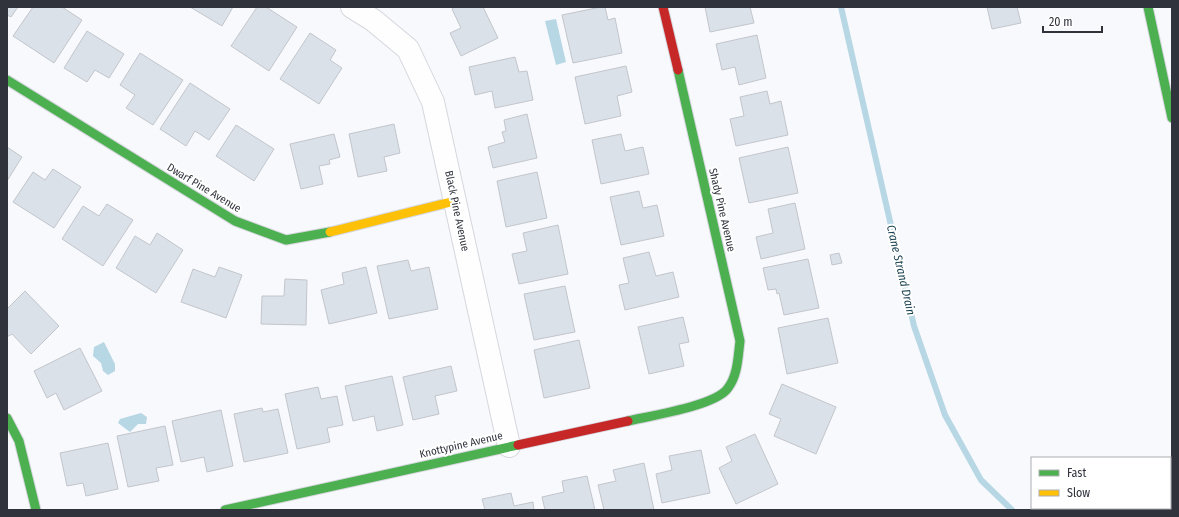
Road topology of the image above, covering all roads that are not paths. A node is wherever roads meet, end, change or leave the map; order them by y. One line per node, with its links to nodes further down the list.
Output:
1 (352, 7): 6 (street, Black Pine Avenue)
2 (663, 7): 7 (street, Shady Pine Avenue)
3 (1148, 7): 5 (street)
4 (7, 80): 6 (street, Dwarf Pine Avenue)
5 (1172, 118)
6 (455, 201): 9 (street, Black Pine Avenue)
7 (703, 404): 9 (street, Knottypine Avenue)
8 (7, 418): 10 (street)
9 (509, 446): 11 (street, Knottypine Avenue)
10 (36, 510)
11 (224, 510)

